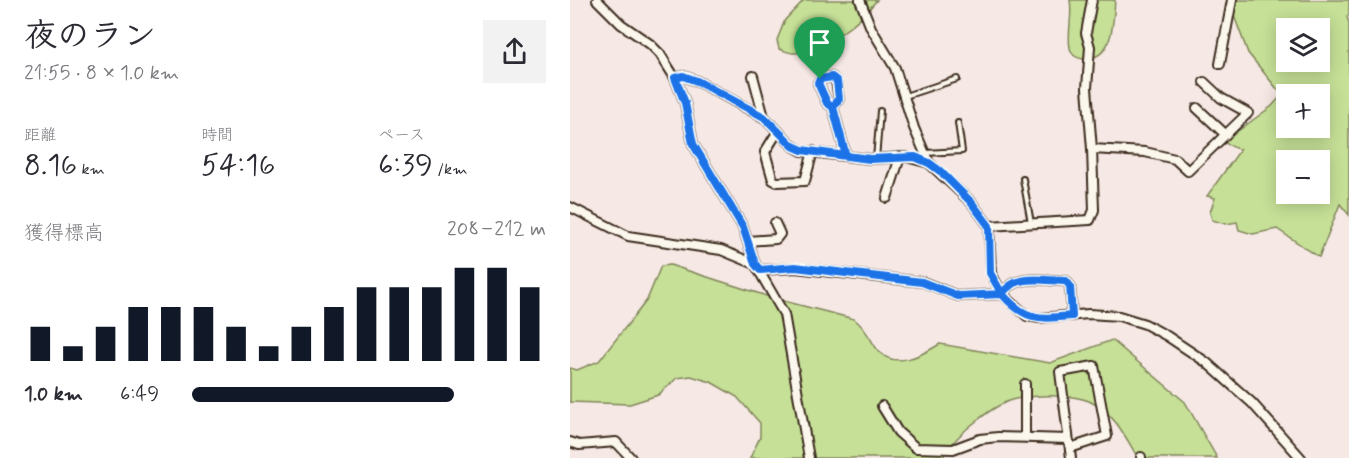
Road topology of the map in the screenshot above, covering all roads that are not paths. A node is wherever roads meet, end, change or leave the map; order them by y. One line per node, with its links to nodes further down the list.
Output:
1 (597, 0): 7 (street)
2 (860, 0): 10 (street)
3 (1092, 0): 18 (street)
4 (1232, 0): 5 (street)
5 (1220, 64)
6 (753, 76): 14 (street)
7 (675, 78): 14 (street); 31 (street)
8 (957, 79): 10 (lane)
9 (1204, 82): 17 (street)
10 (905, 96): 20 (street)
11 (833, 107): 21 (street)
12 (1197, 108): 17 (street)
13 (880, 111): 23 (lane)
14 (764, 117): 16 (street)
15 (958, 123): 20 (lane)
16 (778, 131): 19 (street); 19 (street)
17 (1225, 134): 18 (street)
18 (1092, 149): 29 (street)
19 (813, 152): 21 (street)
20 (925, 153): 24 (street)
21 (846, 156): 23 (street)
22 (900, 157): 23 (street); 24 (street); 26 (street)
23 (876, 159)
24 (929, 163): 30 (street)
25 (1023, 178): 29 (lane)
26 (887, 198)
27 (570, 207): 32 (street)
28 (775, 223): 31 (street)
29 (1031, 224): 30 (street)
30 (989, 226): 33 (street)
31 (748, 241): 32 (street)
32 (758, 267): 33 (street); 42 (street)
33 (1002, 294): 34 (street); 34 (street)
34 (1072, 316): 44 (street)
35 (1025, 384): 37 (street)
36 (882, 406): 40 (street)
37 (1025, 437): 39 (street); 40 (street)
38 (570, 442): 41 (street)
39 (1069, 443): 39 (street); 43 (street)
40 (952, 454)
41 (631, 458)
42 (809, 458)
43 (1071, 458)
44 (1301, 458)

